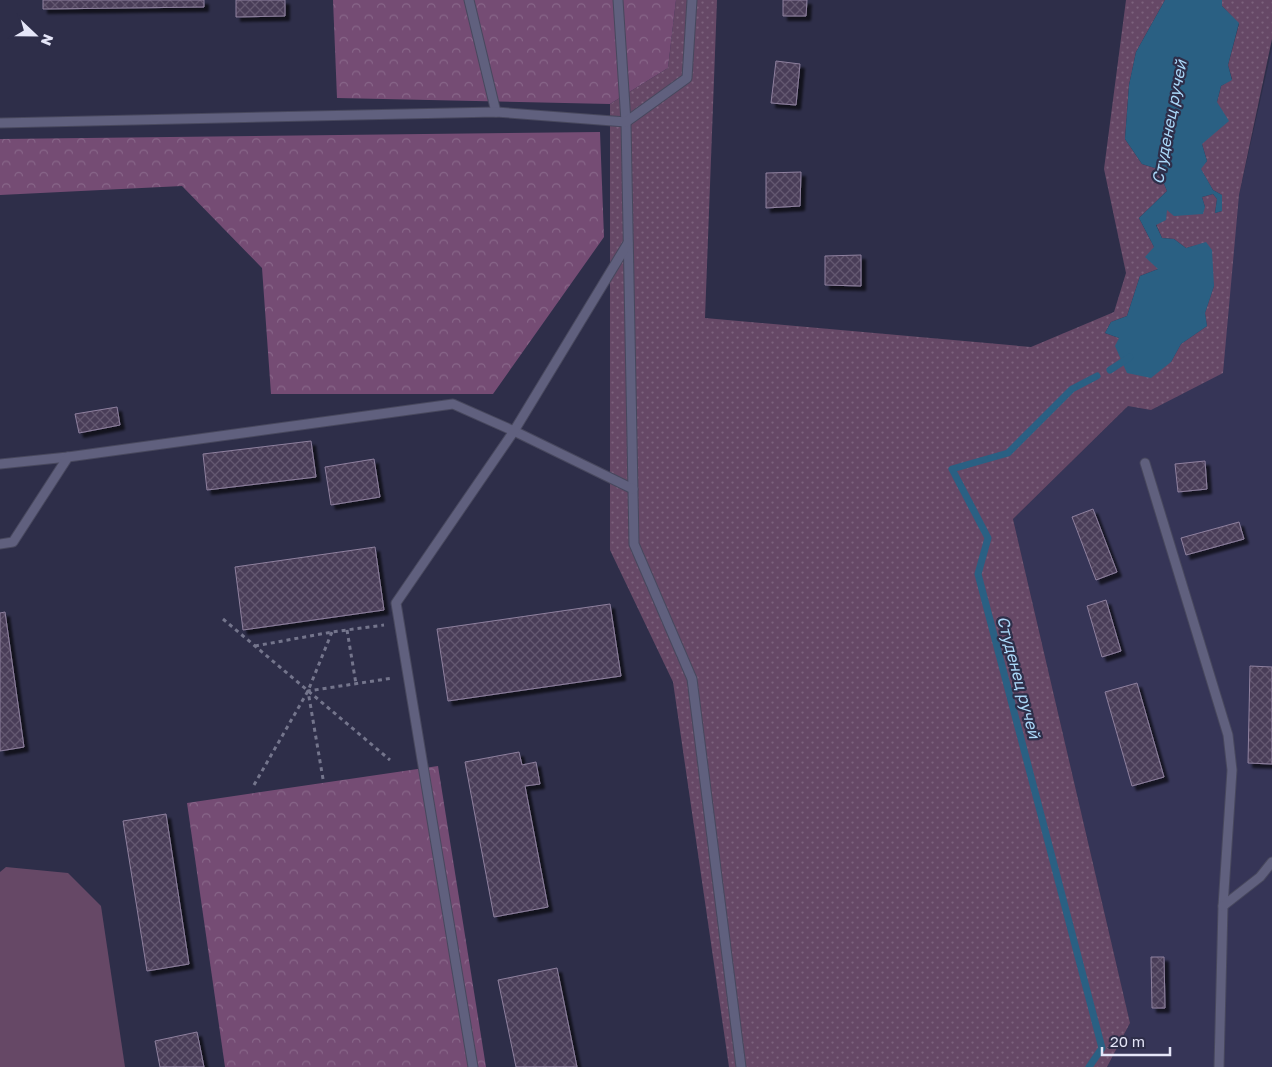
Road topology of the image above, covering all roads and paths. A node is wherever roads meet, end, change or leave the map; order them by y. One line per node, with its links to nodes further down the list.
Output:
1 (469, 0): 4 (lane)
2 (618, 0): 5 (lane)
3 (692, 0): 5 (lane)
4 (496, 112): 5 (lane); 6 (lane)
5 (626, 122): 7 (lane)
6 (0, 123)
7 (628, 243): 8 (lane); 12 (lane)
8 (514, 431): 9 (lane); 12 (lane); 15 (lane)
9 (68, 457): 11 (lane); 13 (lane)
10 (1145, 463): 26 (lane)
11 (0, 464)
12 (633, 489): 28 (lane)
13 (0, 544)
14 (223, 619): 18 (path)
15 (399, 622): 16 (path); 19 (lane)
16 (347, 630): 17 (path); 20 (path)
17 (332, 632): 18 (path); 21 (path)
18 (255, 646): 21 (path)
19 (408, 676): 20 (path); 27 (lane)
20 (356, 684): 21 (path)
21 (308, 691): 22 (path); 23 (path); 24 (path)
22 (390, 760)
23 (323, 779)
24 (254, 785)
25 (1272, 862): 26 (lane)
26 (1223, 906): 29 (lane)
27 (473, 1067)
28 (741, 1067)
29 (1219, 1067)

